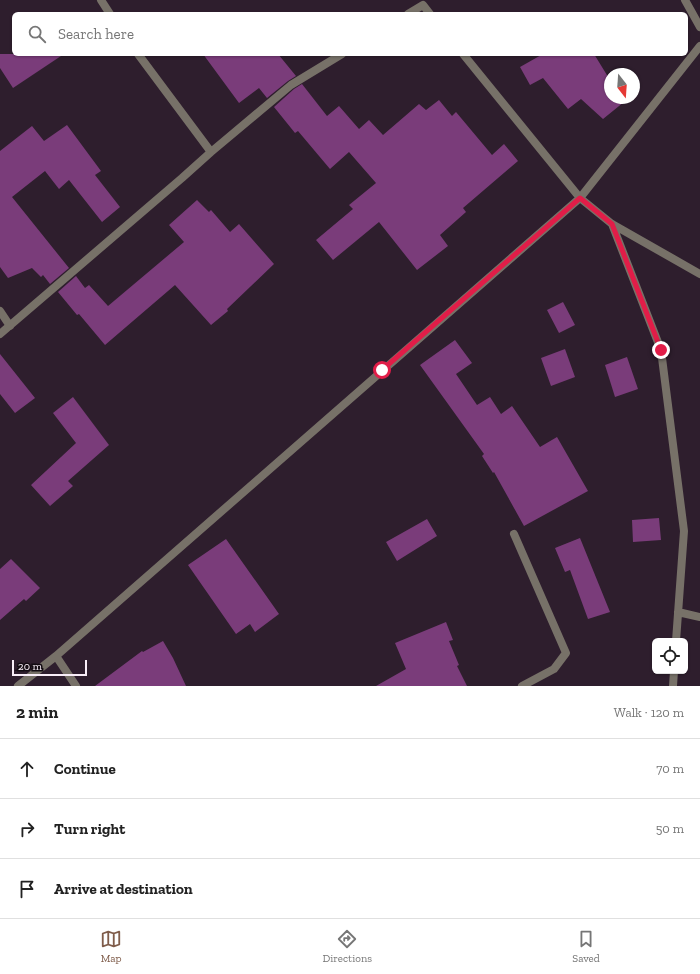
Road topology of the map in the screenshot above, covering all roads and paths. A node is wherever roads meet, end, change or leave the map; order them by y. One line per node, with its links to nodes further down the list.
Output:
1 (101, 0): 4 (street)
2 (685, 0): 7 (street)
3 (421, 3): 5 (street); 6 (street)
4 (109, 12)
5 (410, 12)
6 (428, 12)
7 (700, 27)
8 (700, 46): 13 (street)
9 (139, 56): 12 (street)
10 (339, 56): 12 (street)
11 (465, 56): 13 (street)
12 (211, 152): 17 (street)
13 (580, 198): 14 (street); 23 (street)
14 (612, 224): 15 (street); 20 (street)
15 (700, 274)
16 (0, 311): 17 (street)
17 (10, 326): 18 (street)
18 (0, 334)
19 (514, 534): 27 (street)
20 (678, 612): 21 (street); 22 (street)
21 (700, 617)
22 (676, 638)
23 (56, 656): 25 (street); 26 (street)
24 (674, 674): 28 (street)
25 (18, 686)
26 (76, 686)
27 (522, 686)
28 (673, 686)

